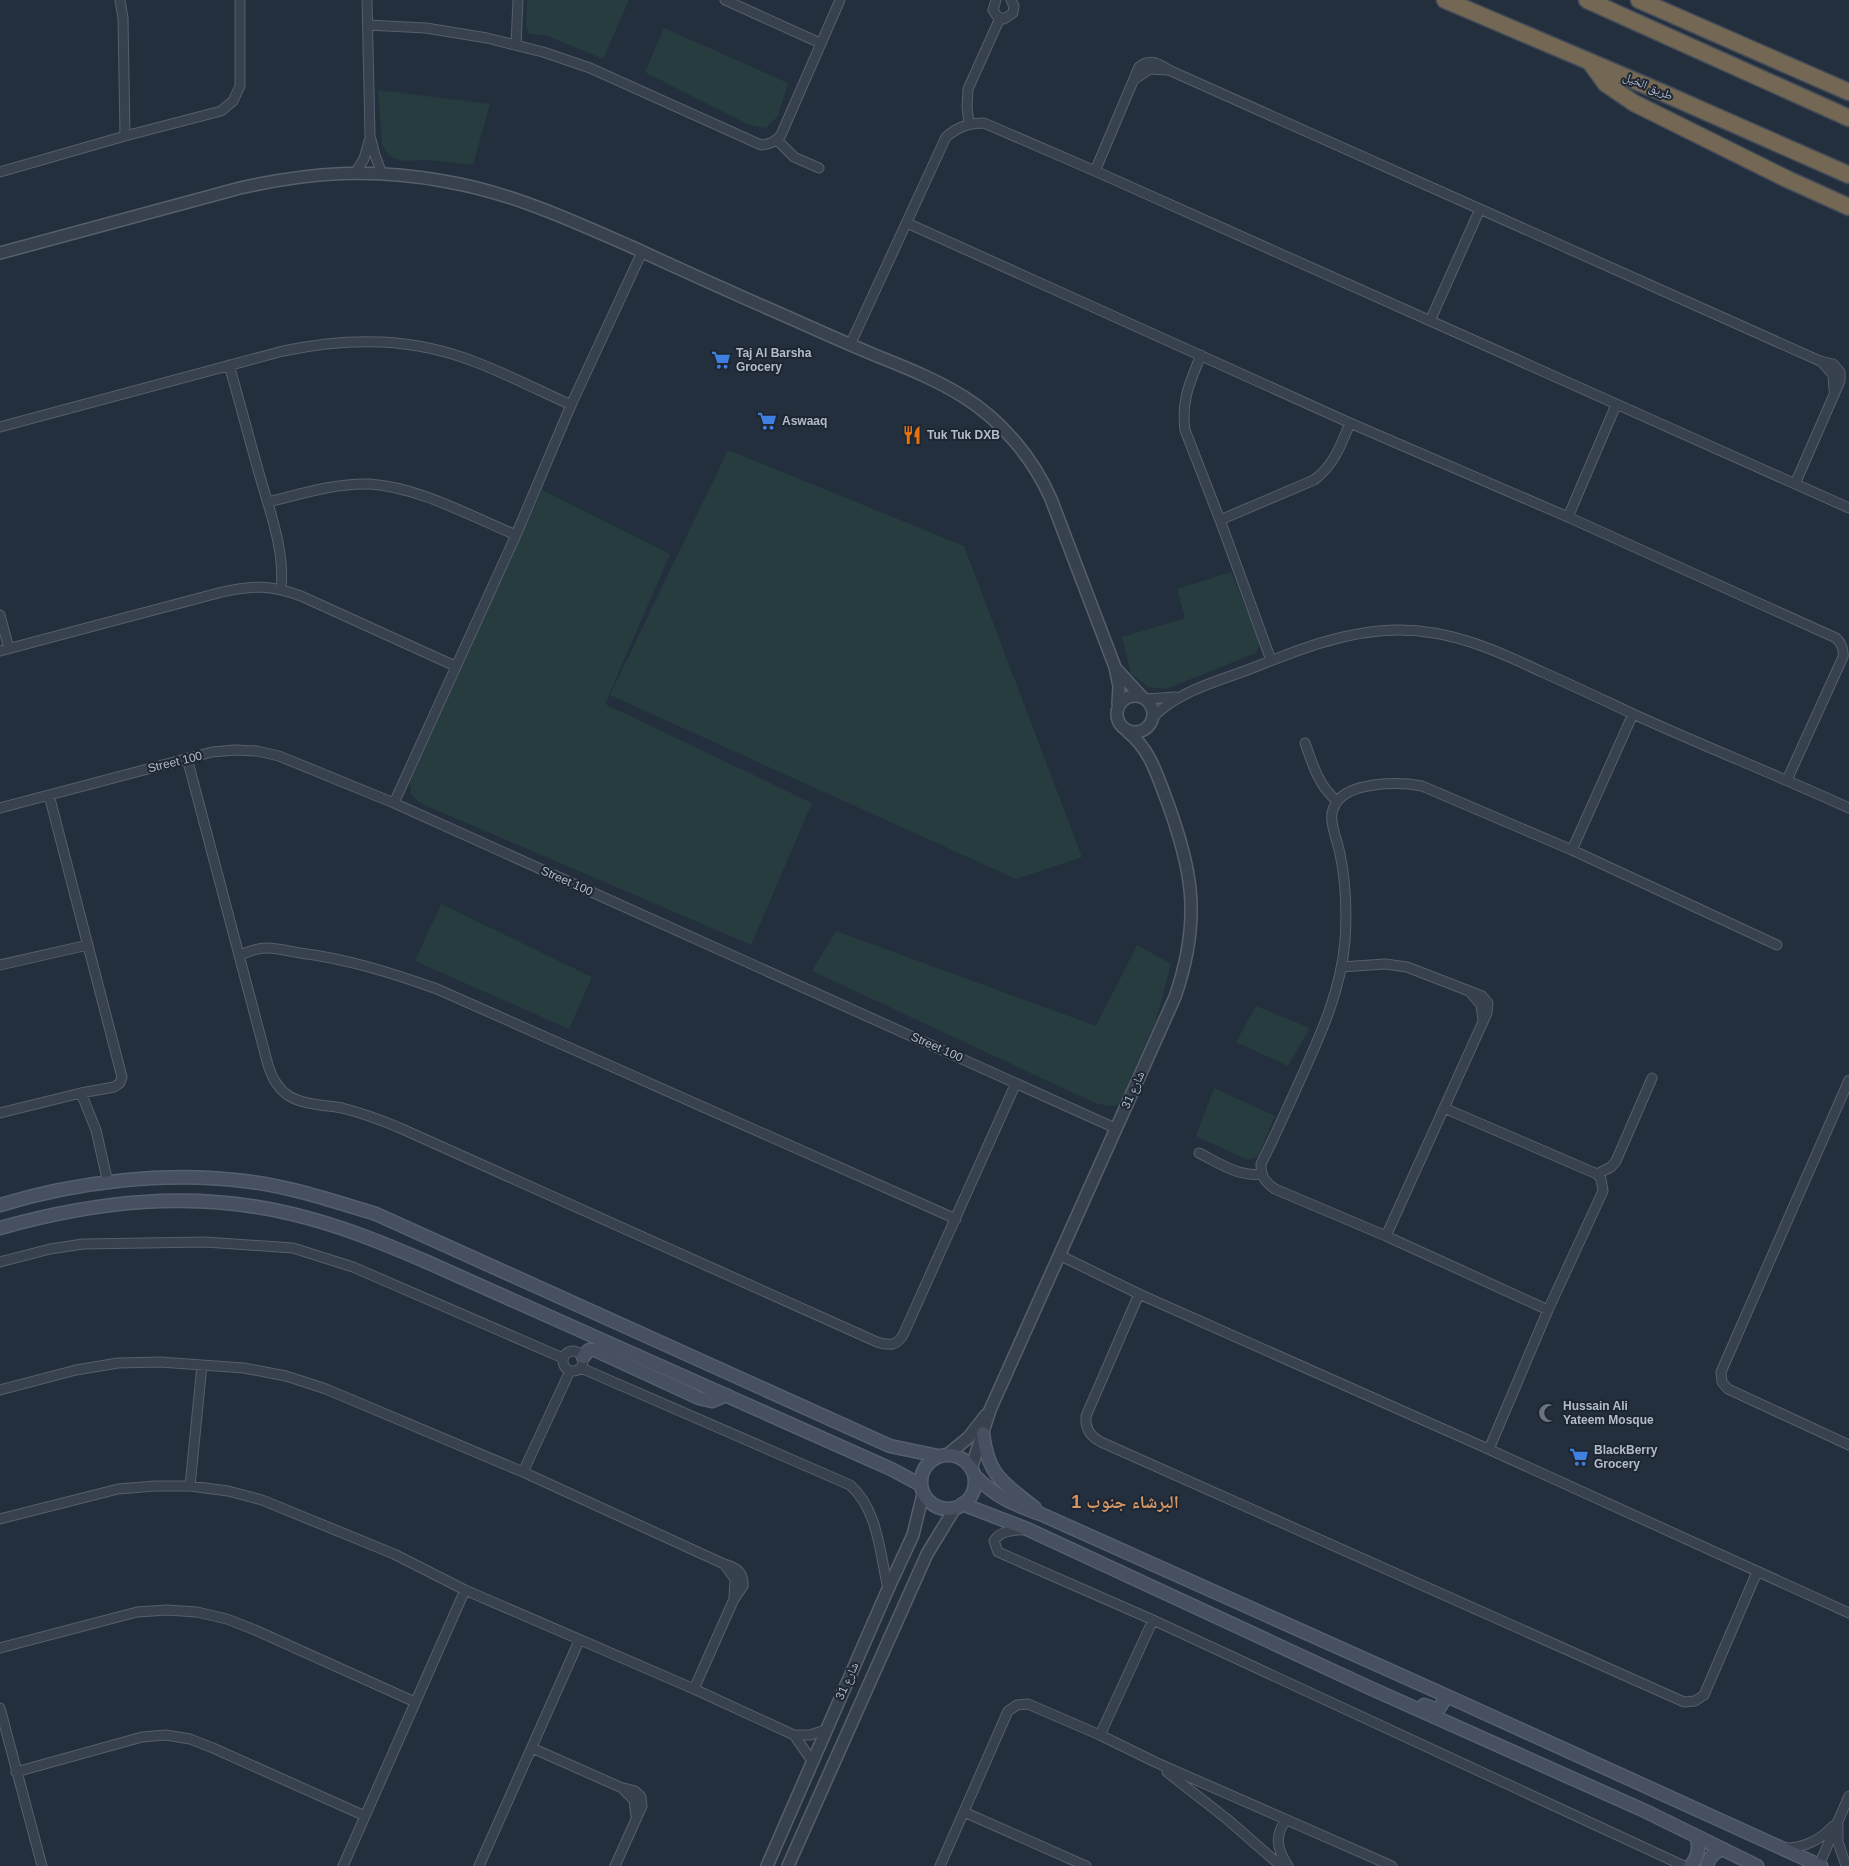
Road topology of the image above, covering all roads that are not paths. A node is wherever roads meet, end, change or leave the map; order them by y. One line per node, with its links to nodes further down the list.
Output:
1 (120, 0): 20 (street)
2 (240, 0): 20 (street)
3 (367, 0): 13 (street)
4 (518, 0): 15 (street)
5 (725, 0): 14 (street)
6 (840, 0): 14 (street)
7 (996, 0): 12 (street)
8 (1011, 0): 12 (street)
9 (1445, 0): 16 (highway, طريق الخيل)
10 (1587, 0): 18 (highway)
11 (1638, 0): 17 (highway)
12 (1000, 18): 19 (street)
13 (368, 25): 15 (street); 21 (street)
14 (820, 43): 22 (street)
15 (516, 44): 22 (street)
16 (1590, 62): 28 (highway, طريق الخيل); 29 (highway)
17 (1849, 92)
18 (1849, 118)
19 (970, 123): 24 (street); 31 (street)
20 (126, 136): 25 (street)
21 (370, 136): 26 (street); 27 (street)
22 (777, 140): 23 (street)
23 (819, 168)
24 (1094, 171): 30 (street); 34 (street)
25 (0, 172)
26 (354, 173): 27 (street); 32 (street)
27 (382, 174): 33 (street)
28 (1849, 175)
29 (1849, 207)
30 (1480, 209): 34 (street); 42 (street)
31 (907, 223): 35 (street); 36 (street)
32 (0, 252)
33 (642, 252): 35 (street); 39 (street)
34 (1430, 321): 38 (street)
35 (850, 345): 54 (street)
36 (1201, 355): 40 (street); 46 (street)
37 (229, 365): 39 (street); 41 (street); 43 (street)
38 (1616, 405): 42 (street); 45 (street)
39 (571, 406): 47 (street)
40 (1350, 423): 45 (street); 46 (street)
41 (0, 427)
42 (1795, 484): 44 (street)
43 (268, 502): 47 (street); 48 (street)
44 (1849, 508)
45 (1568, 517): 51 (street)
46 (1220, 520): 52 (street)
47 (516, 535): 53 (street)
48 (281, 589): 50 (street); 53 (street)
49 (0, 615): 50 (street)
50 (4, 650)
51 (1846, 650): 64 (street)
52 (1271, 660): 55 (street); 58 (street)
53 (455, 666): 67 (street)
54 (1115, 667): 56 (street); 57 (street)
55 (1180, 696): 56 (street); 59 (street)
56 (1144, 698): 57 (street); 59 (street)
57 (1118, 704): 60 (street)
58 (1633, 714): 64 (street); 70 (street)
59 (1152, 720): 60 (street); 62 (street, شارع 31)
60 (1128, 732): 62 (street, شارع 31)
61 (1305, 743): 66 (street)
62 (1150, 756): 82 (street, شارع 31)
63 (187, 758): 65 (street, Street 100); 67 (street, Street 100); 73 (street)
64 (1787, 780): 69 (street)
65 (49, 795): 68 (street, Street 100); 71 (street)
66 (1337, 801): 70 (street); 75 (street)
67 (394, 803): 78 (street, Street 100)
68 (0, 808)
69 (1849, 808)
70 (1572, 850): 72 (street)
71 (88, 945): 74 (street); 79 (street)
72 (1777, 945)
73 (240, 955): 88 (street); 88 (street)
74 (0, 965)
75 (1342, 967): 80 (street); 84 (street)
76 (1652, 1078): 85 (street)
77 (1849, 1080): 104 (street)
78 (1016, 1083): 82 (street, Street 100); 88 (street)
79 (81, 1094): 81 (street); 86 (street)
80 (1444, 1108): 85 (street); 90 (street)
81 (0, 1113)
82 (1115, 1128): 91 (street, شارع 31)
83 (1199, 1153): 84 (street)
84 (1261, 1174): 90 (street)
85 (1597, 1174): 94 (street)
86 (108, 1183): 87 (main road); 106 (main road)
87 (0, 1205)
88 (956, 1219)
89 (0, 1228): 100 (main road)
90 (1386, 1236): 94 (street)
91 (1059, 1255): 93 (street); 101 (street, شارع 31)
92 (0, 1262): 95 (street)
93 (1139, 1294): 105 (street); 115 (street)
94 (1548, 1310): 105 (street)
95 (563, 1358): 96 (street); 98 (street)
96 (582, 1362): 98 (street); 100 (main road); 116 (street)
97 (202, 1365): 99 (street); 107 (street); 109 (street)
98 (570, 1371): 107 (street)
99 (0, 1390)
100 (726, 1395): 110 (main road)
101 (990, 1410): 102 (street, شارع 31); 106 (street, شارع 31)
102 (983, 1433): 108 (street, شارع 31); 112 (main road)
103 (1849, 1433): 104 (street)
104 (1847, 1444)
105 (1489, 1449): 115 (street)
106 (942, 1455): 108 (main road); 110 (main road)
107 (523, 1472): 123 (street)
108 (972, 1472): 111 (main road); 112 (main road)
109 (190, 1486): 113 (street); 117 (street)
110 (922, 1489): 111 (main road); 116 (street, شارع 31)
111 (959, 1506): 114 (main road); 147 (street, شارع 31)
112 (1043, 1515): 124 (main road)
113 (0, 1519)
114 (1027, 1529): 119 (street); 122 (main road)
115 (1757, 1572): 118 (street)
116 (888, 1589): 127 (street, شارع 31)
117 (465, 1590): 120 (street); 125 (street)
118 (1849, 1613)
119 (1153, 1620): 129 (street); 153 (street)
120 (579, 1640): 123 (street); 130 (street)
121 (0, 1648): 125 (street)
122 (1370, 1688): 124 (main road); 139 (main road)
123 (694, 1689): 128 (street)
124 (1447, 1696): 140 (main road)
125 (415, 1702): 136 (street)
126 (0, 1708): 133 (street)
127 (826, 1730): 128 (street); 131 (street, شارع 31)
128 (794, 1735): 131 (street)
129 (1100, 1735): 132 (street); 135 (street)
130 (532, 1748): 144 (street); 145 (street)
131 (812, 1761): 146 (street, شارع 31)
132 (1155, 1762): 138 (street); 150 (street)
133 (16, 1772): 136 (street); 142 (street)
134 (1849, 1796): 137 (street)
135 (964, 1812): 148 (street); 149 (street)
136 (365, 1816): 143 (street)
137 (1839, 1818): 140 (street); 157 (street); 158 (street)
138 (1286, 1820): 151 (street); 152 (street)
139 (1696, 1836): 141 (main road); 154 (main road)
140 (1778, 1848): 157 (main road)
141 (1722, 1849): 155 (main road); 156 (main road)
142 (42, 1866)
143 (343, 1866)
144 (479, 1866)
145 (614, 1866)
146 (767, 1866)
147 (788, 1866)
148 (940, 1866)
149 (1086, 1866)
150 (1281, 1866)
151 (1288, 1866)
152 (1392, 1866)
153 (1684, 1866)
154 (1690, 1866)
155 (1707, 1866)
156 (1757, 1866)
157 (1819, 1866)
158 (1846, 1866)

